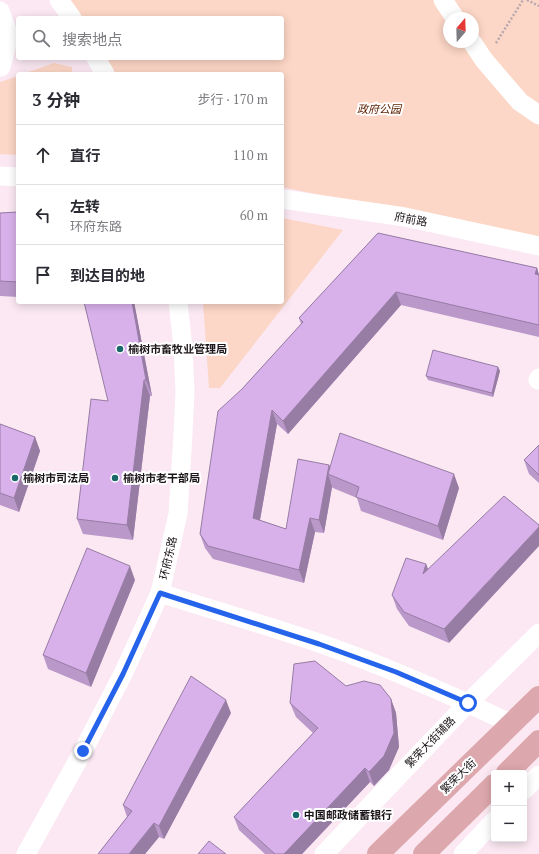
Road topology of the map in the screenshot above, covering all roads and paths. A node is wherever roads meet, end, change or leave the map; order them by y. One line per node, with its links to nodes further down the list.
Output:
1 (59, 0): 8 (street)
2 (443, 0): 7 (street)
3 (523, 0): 11 (path)
4 (527, 0): 5 (path)
5 (539, 6)
6 (0, 11): 12 (street)
7 (452, 12)
8 (71, 16)
9 (476, 48): 11 (street)
10 (97, 60): 13 (street)
11 (484, 60): 14 (street)
12 (0, 67)
13 (104, 72)
14 (539, 115)
15 (0, 176): 16 (street)
16 (16, 177)
17 (284, 199): 18 (street, 府前路)
18 (539, 246)
19 (178, 304): 20 (street, 环府东路)
20 (160, 593): 23 (street); 31 (street, 环府东路)
21 (539, 633): 23 (street, 繁荣大街辅路)
22 (539, 697): 24 (main road, 繁荣大街)
23 (468, 703): 24 (street); 32 (street, 繁荣大街辅路)
24 (512, 724): 33 (main road, 繁荣大街)
25 (539, 741): 26 (main road)
26 (510, 770)
27 (539, 775): 28 (street)
28 (527, 787)
29 (491, 788): 34 (main road)
30 (491, 824): 35 (street)
31 (26, 854)
32 (324, 854)
33 (378, 854)
34 (424, 854)
35 (463, 854)

